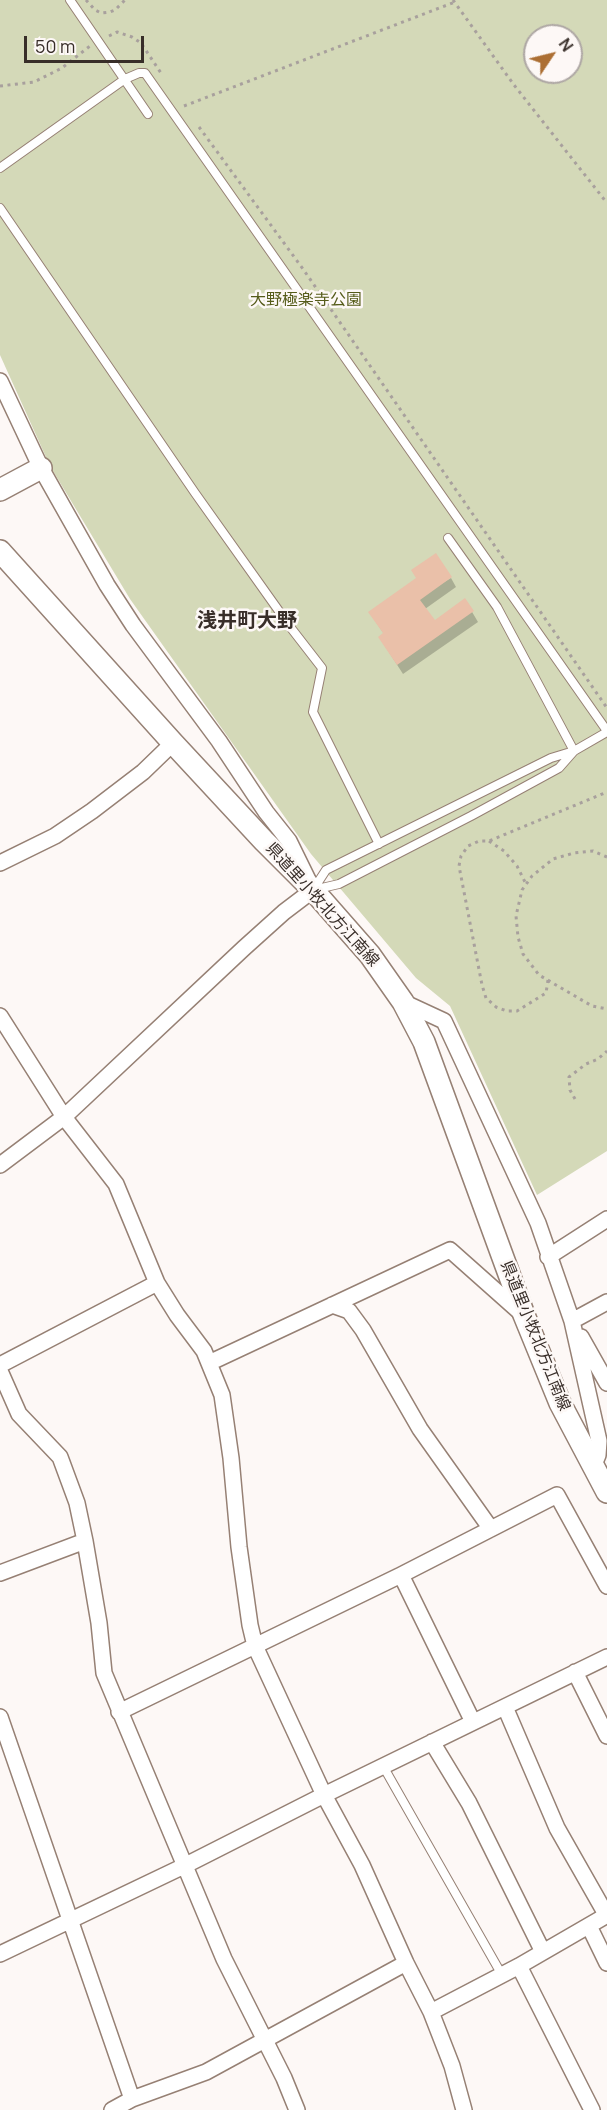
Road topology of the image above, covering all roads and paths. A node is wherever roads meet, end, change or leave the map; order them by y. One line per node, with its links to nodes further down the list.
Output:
1 (70, 0): 5 (lane)
2 (86, 0): 3 (path)
3 (125, 0)
4 (454, 1): 10 (path); 13 (path)
5 (98, 40): 6 (path); 7 (lane); 8 (path)
6 (165, 79)
7 (125, 80): 9 (lane); 12 (lane); 21 (lane)
8 (0, 86)
9 (148, 114)
10 (189, 114)
11 (195, 122): 20 (path)
12 (0, 168)
13 (607, 203)
14 (0, 208): 26 (lane)
15 (0, 381): 16 (street)
16 (41, 468): 17 (main road); 30 (street)
17 (0, 490)
18 (448, 538): 23 (lane)
19 (0, 551): 22 (main road, 県道里小牧北方江南線)
20 (607, 708)
21 (607, 732): 23 (lane)
22 (173, 743): 28 (street); 30 (main road, 県道里小牧北方江南線)
23 (574, 751): 26 (lane); 30 (lane)
24 (607, 792): 25 (path)
25 (489, 841): 29 (path); 31 (path)
26 (379, 844): 30 (lane)
27 (607, 857): 29 (path)
28 (0, 863)
29 (526, 884): 31 (path)
30 (313, 890): 32 (main road, 県道里小牧北方江南線); 37 (street)
31 (548, 980): 33 (path)
32 (403, 1002): 40 (street); 44 (main road, 県道里小牧北方江南線)
33 (607, 1009)
34 (0, 1017): 37 (street)
35 (607, 1051): 36 (path)
36 (575, 1099)
37 (64, 1117): 38 (street); 41 (street)
38 (0, 1165)
39 (607, 1219): 40 (street)
40 (548, 1257): 45 (street)
41 (157, 1283): 46 (street); 47 (street)
42 (607, 1302): 45 (street)
43 (332, 1305): 44 (street); 46 (street); 52 (street)
44 (524, 1315): 50 (main road, 県道里小牧北方江南線)
45 (572, 1321): 49 (street); 50 (street)
46 (209, 1363): 57 (street)
47 (0, 1365)
48 (0, 1371): 53 (street)
49 (607, 1383)
50 (593, 1467): 51 (main road, 県道里小牧北方江南線)
51 (607, 1492)
52 (491, 1529): 55 (street); 56 (street)
53 (85, 1541): 54 (street); 61 (street)
54 (0, 1573)
55 (401, 1575): 57 (street); 63 (street)
56 (607, 1586)
57 (255, 1646): 61 (street); 67 (street)
58 (607, 1657): 59 (street)
59 (575, 1672): 60 (street); 64 (street)
60 (505, 1707): 63 (street); 69 (street)
61 (119, 1712): 68 (street)
62 (0, 1717): 70 (street)
63 (472, 1722): 65 (street)
64 (607, 1736)
65 (432, 1742): 66 (street); 72 (street)
66 (383, 1766): 67 (street); 77 (lane)
67 (324, 1795): 68 (street); 75 (street)
68 (184, 1866): 70 (street); 79 (street)
69 (607, 1916): 71 (street)
70 (70, 1921): 73 (street); 80 (street)
71 (589, 1926): 72 (street); 74 (street)
72 (543, 1952): 76 (street)
73 (0, 1954)
74 (607, 1963)
75 (406, 1964): 78 (street); 79 (street)
76 (519, 1966): 77 (street); 84 (street)
77 (502, 1975): 78 (street)
78 (431, 2012): 83 (street)
79 (266, 2041): 80 (street); 82 (street)
80 (132, 2099): 81 (street)
81 (112, 2110)
82 (297, 2110)
83 (465, 2110)
84 (592, 2110)

